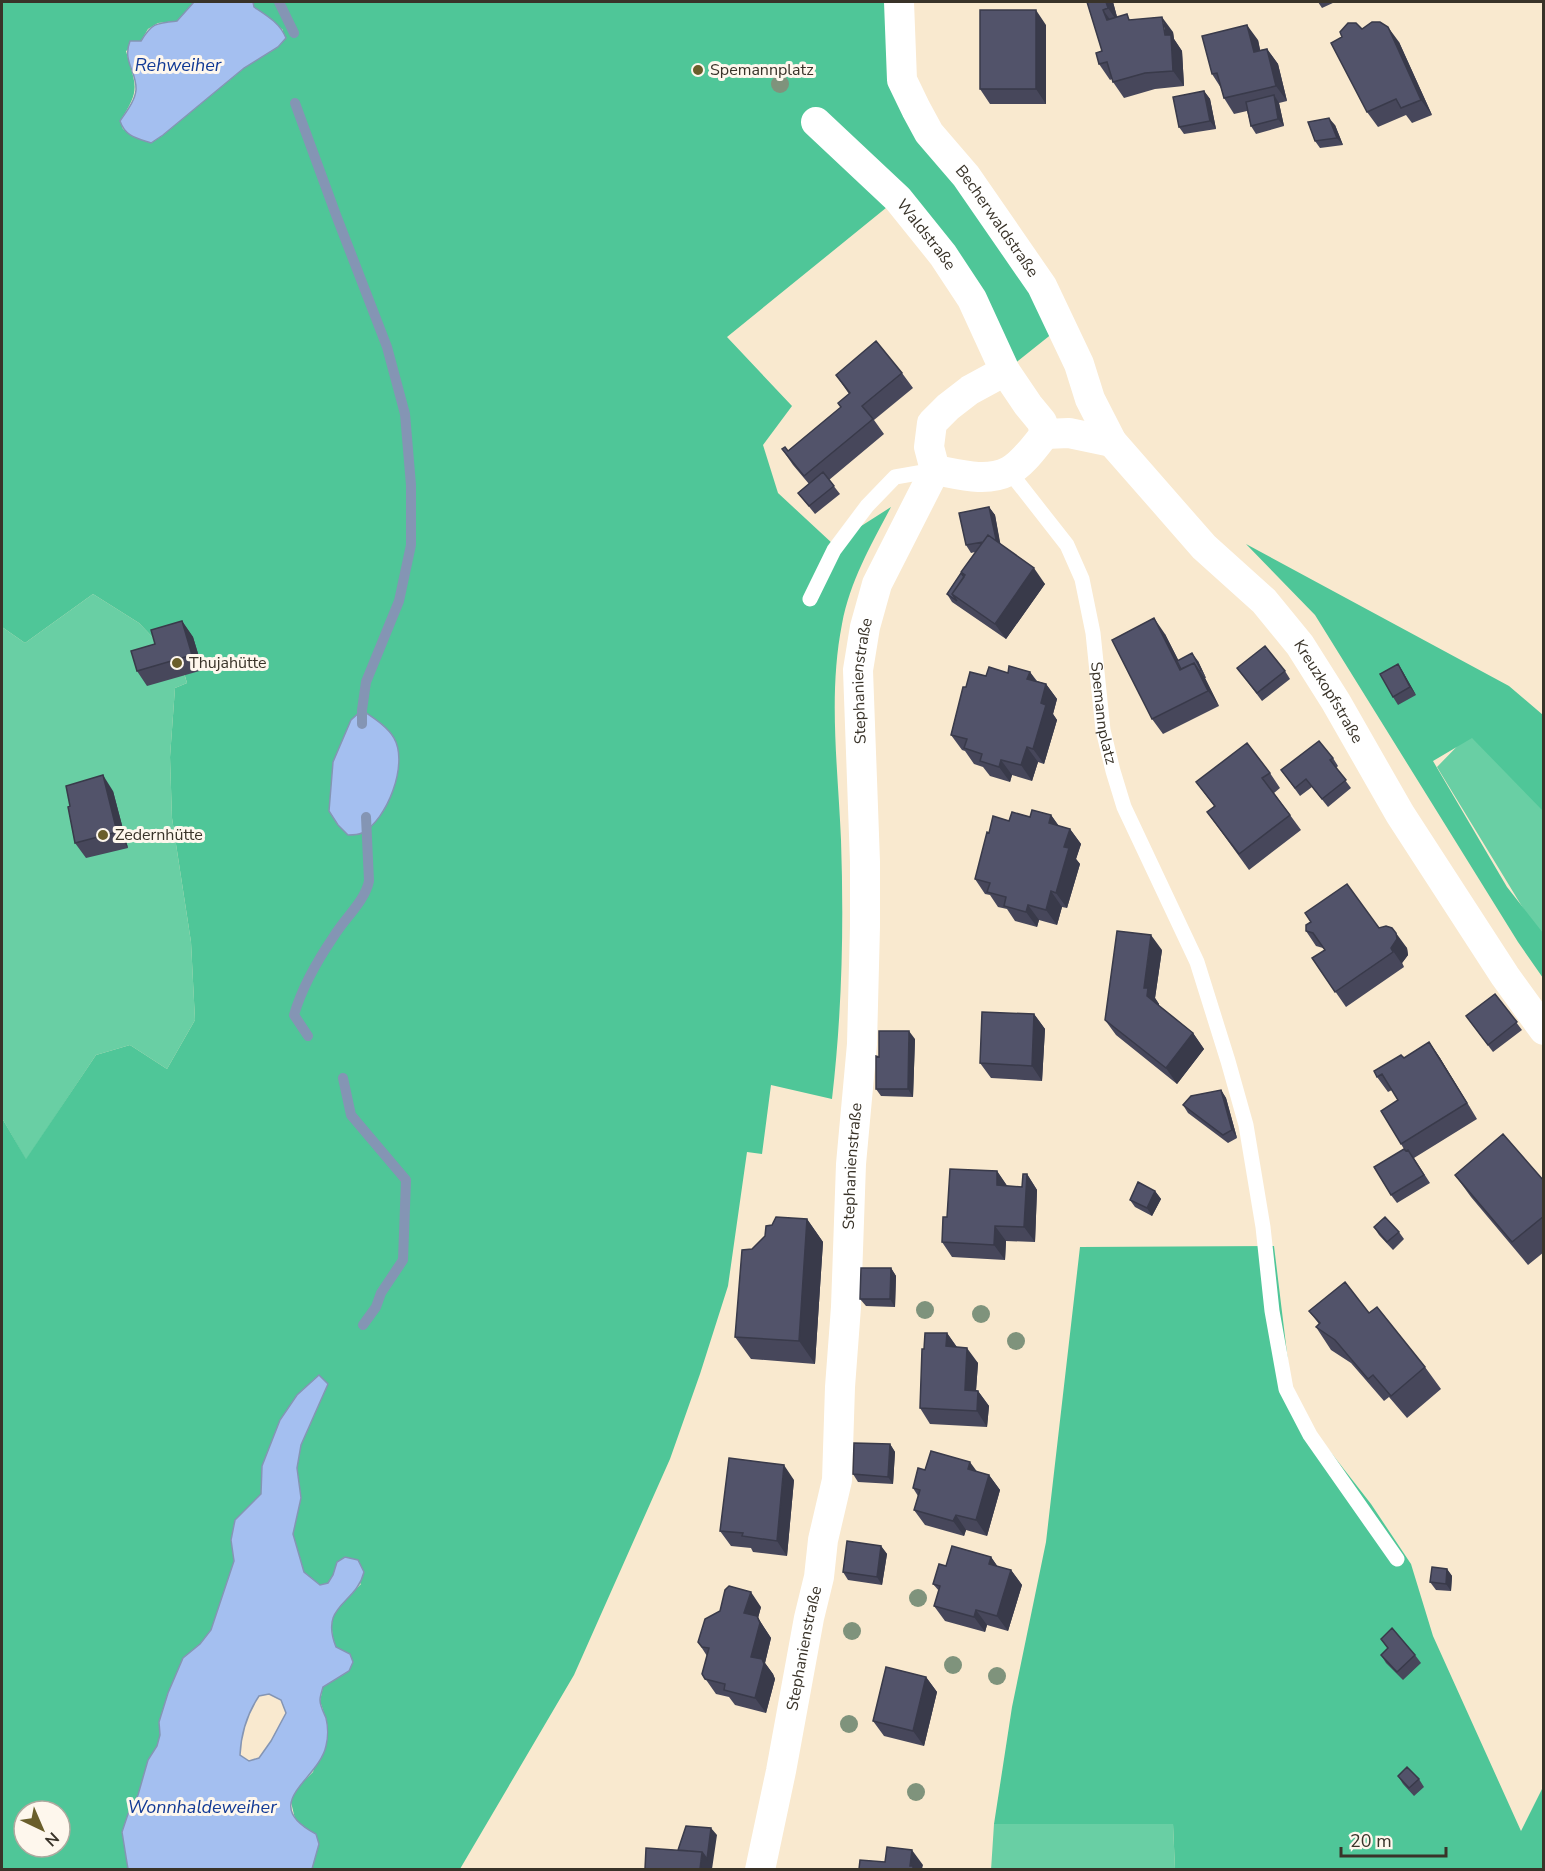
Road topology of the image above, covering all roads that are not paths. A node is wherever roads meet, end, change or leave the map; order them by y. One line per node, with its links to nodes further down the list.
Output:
1 (899, 2): 5 (street, Becherwaldstraße)
2 (816, 122): 3 (street, Waldstraße)
3 (1005, 371): 4 (street); 6 (street)
4 (1045, 434): 5 (street); 7 (street)
5 (1112, 442): 9 (street, Kreuzkopfstraße)
6 (935, 470): 7 (street); 8 (lane); 11 (street, Stephanienstraße)
7 (1009, 471): 10 (lane, Spemannplatz)
8 (810, 599)
9 (1544, 1030)
10 (1397, 1559)
11 (760, 1869)

